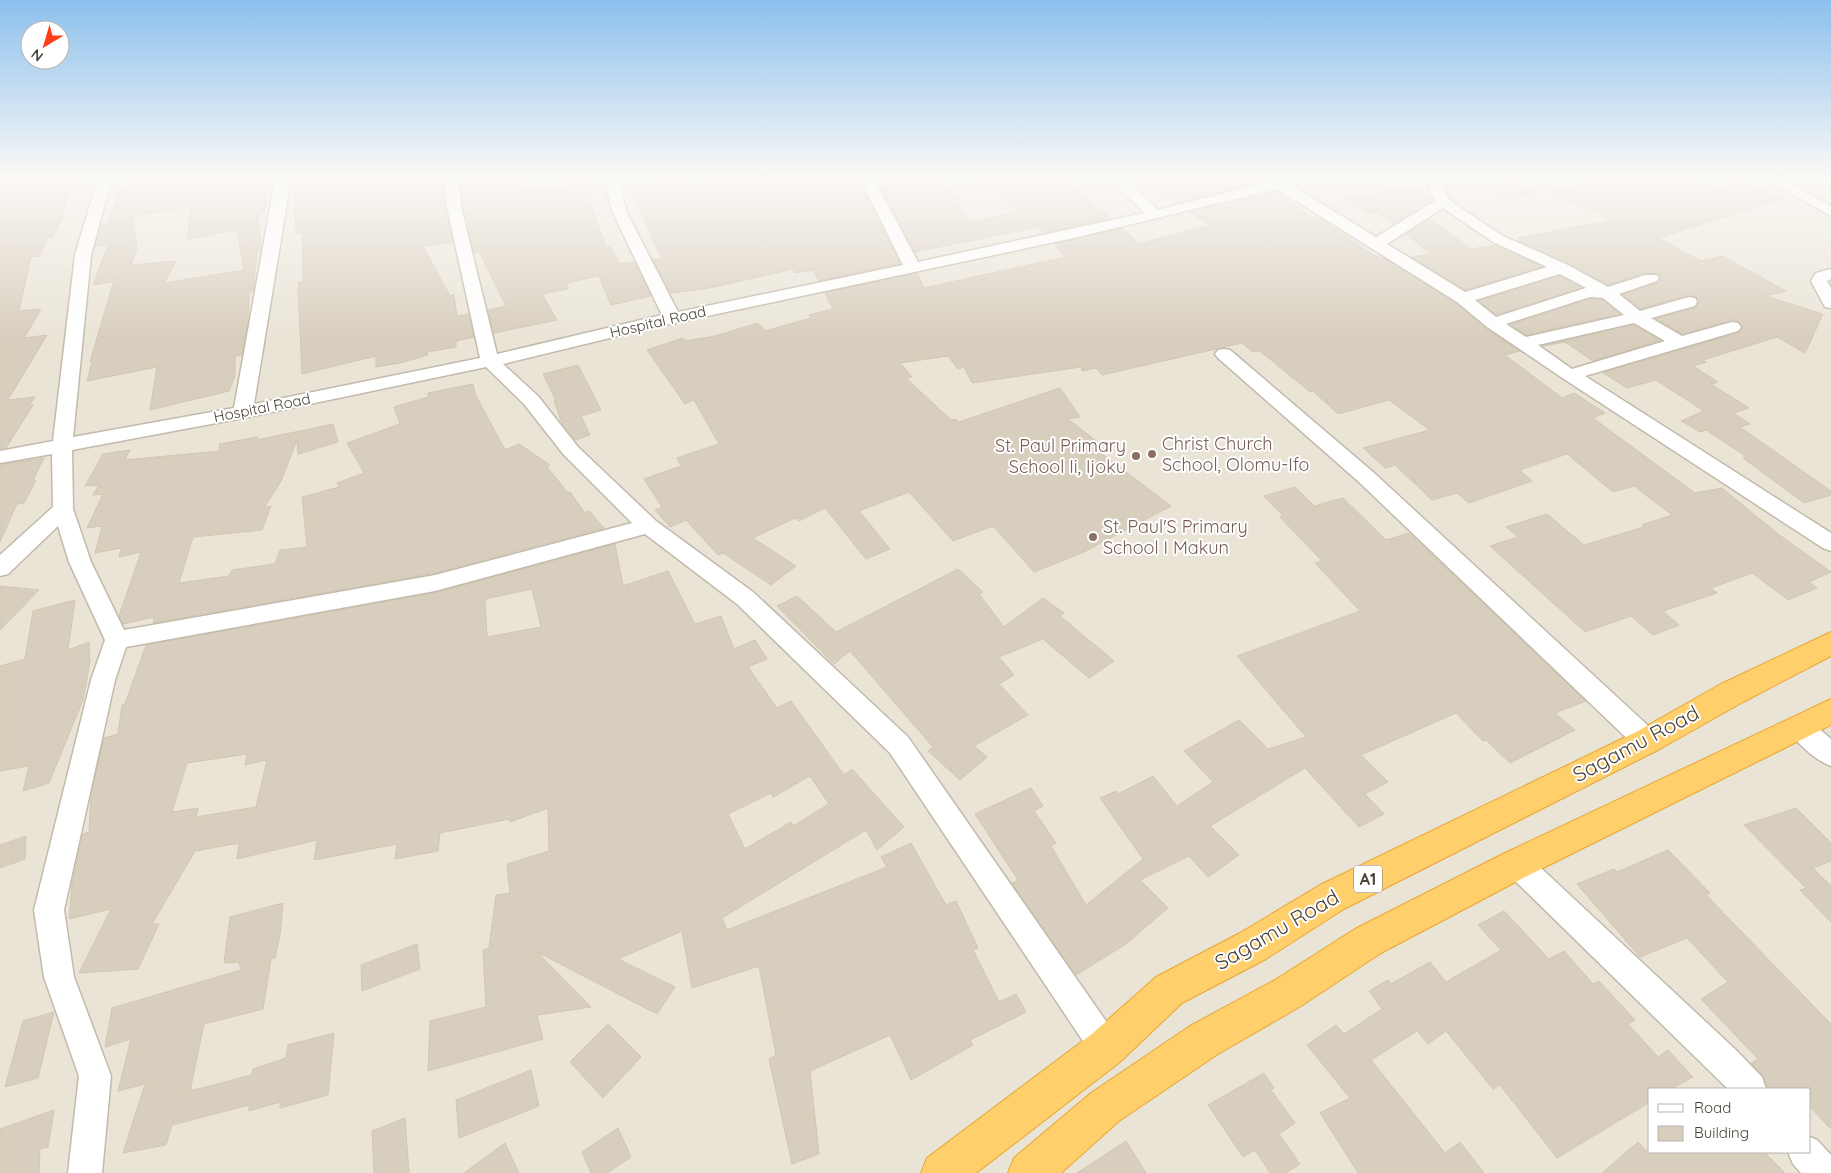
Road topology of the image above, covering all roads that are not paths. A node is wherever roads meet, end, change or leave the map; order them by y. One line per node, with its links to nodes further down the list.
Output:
1 (90, 230): 29 (street)
2 (275, 230): 28 (street)
3 (459, 230): 26 (street)
4 (628, 230): 20 (street)
5 (893, 230): 12 (street)
6 (1089, 230): 12 (street, Hospital Road)
7 (1353, 230): 10 (street)
8 (1399, 230): 10 (street)
9 (1484, 230): 11 (street)
10 (1376, 244): 16 (street)
11 (1562, 268): 15 (street); 16 (street)
12 (913, 269): 20 (street, Hospital Road)
13 (1831, 274): 18 (street)
14 (1651, 278): 15 (street)
15 (1607, 293): 19 (street); 21 (street)
16 (1463, 298): 21 (street)
17 (1689, 302): 19 (street)
18 (1831, 303)
19 (1637, 317): 23 (street); 24 (street)
20 (672, 318): 26 (street, Hospital Road)
21 (1493, 323): 23 (street)
22 (1732, 327): 24 (street)
23 (1525, 343): 27 (street)
24 (1681, 343): 27 (street)
25 (1224, 354): 39 (street)
26 (490, 361): 28 (street, Hospital Road); 32 (street)
27 (1570, 375): 33 (street)
28 (243, 412): 29 (street, Hospital Road)
29 (62, 445): 30 (street, Hospital Road); 31 (street)
30 (0, 456)
31 (63, 509): 34 (street); 35 (street)
32 (648, 526): 35 (street); 42 (street)
33 (1831, 544)
34 (0, 568)
35 (117, 640): 45 (street)
36 (1831, 643): 39 (highway, Sagamu Road / A1)
37 (1831, 710): 38 (highway)
38 (1800, 727): 40 (street); 41 (highway)
39 (1647, 741): 42 (highway, Sagamu Road / A1)
40 (1831, 755)
41 (1517, 864): 43 (street); 47 (highway)
42 (1106, 1048): 46 (highway, Sagamu Road / A1)
43 (1749, 1088)
44 (1806, 1153): 48 (street)
45 (85, 1173)
46 (942, 1173)
47 (1028, 1173)
48 (1824, 1173)

